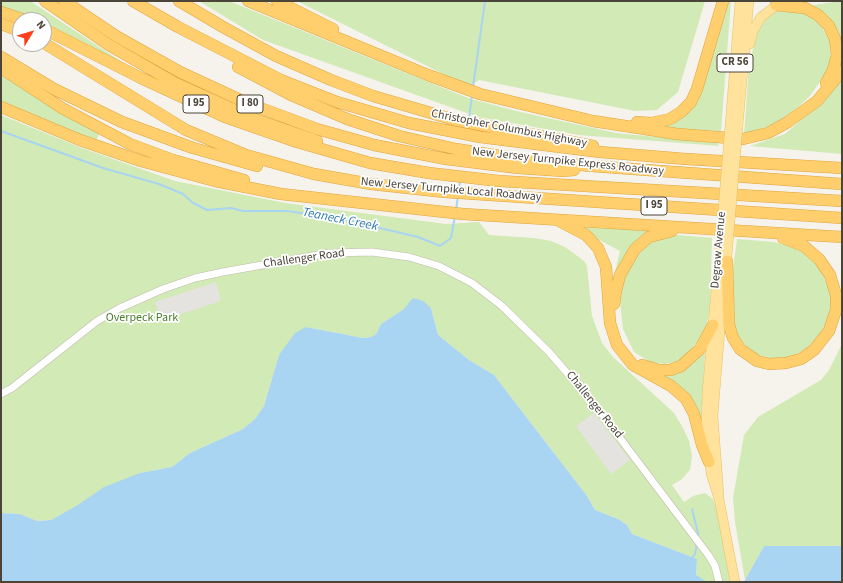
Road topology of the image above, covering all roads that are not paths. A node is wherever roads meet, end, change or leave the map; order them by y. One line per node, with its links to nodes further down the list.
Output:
1 (45, 1): 29 (highway, I 80)
2 (64, 1): 28 (highway, I 80)
3 (133, 1): 14 (highway)
4 (179, 1): 27 (highway, Christopher Columbus Highway)
5 (248, 1): 18 (highway)
6 (277, 1): 18 (highway)
7 (723, 1): 25 (highway)
8 (740, 1): 26 (main road, Degraw Avenue / CR 56)
9 (749, 1): 22 (main road, Degraw Avenue / CR 56)
10 (780, 3): 22 (main road); 24 (highway)
11 (1, 12): 12 (highway)
12 (12, 16)
13 (1, 24): 15 (highway)
14 (178, 27): 27 (highway); 28 (highway, New Jersey Turnpike Express Roadway)
15 (12, 28)
16 (52, 33): 29 (highway, New Jersey Turnpike Express Roadway / I 95)
17 (52, 48): 31 (highway, New Jersey Turnpike Local Roadway / I 95)
18 (378, 54): 25 (highway)
19 (1, 57): 31 (highway)
20 (1, 68): 33 (highway)
21 (842, 71): 24 (highway)
22 (742, 85): 26 (main road, Degraw Avenue / CR 56)
23 (1, 107): 33 (highway)
24 (802, 111): 25 (highway)
25 (576, 116)
26 (734, 126): 40 (main road, Degraw Avenue / CR 56, bridge)
27 (622, 154): 30 (highway)
28 (471, 157): 32 (highway, New Jersey Turnpike Express Roadway)
29 (357, 160): 34 (highway, New Jersey Turnpike Express Roadway / I 95)
30 (842, 168)
31 (314, 174): 35 (highway, New Jersey Turnpike Local Roadway / I 95)
32 (842, 184)
33 (334, 200): 36 (highway)
34 (842, 201)
35 (842, 218)
36 (555, 220): 37 (highway); 46 (highway)
37 (688, 228): 38 (highway); 42 (highway)
38 (757, 232): 39 (highway); 41 (highway)
39 (842, 237)
40 (724, 245): 41 (main road, Degraw Avenue / CR 56); 42 (main road, Degraw Avenue / CR 56)
41 (727, 261): 47 (main road, Degraw Avenue / CR 56)
42 (713, 326): 46 (main road, Degraw Avenue / CR 56)
43 (12, 388): 44 (street, Challenger Road); 45 (street, Challenger Road); 48 (street, Challenger Road)
44 (1, 394)
45 (1, 399)
46 (709, 462): 47 (main road, Degraw Avenue / CR 56)
47 (719, 499): 49 (main road, Degraw Avenue / CR 56)
48 (718, 578)
49 (734, 581)

